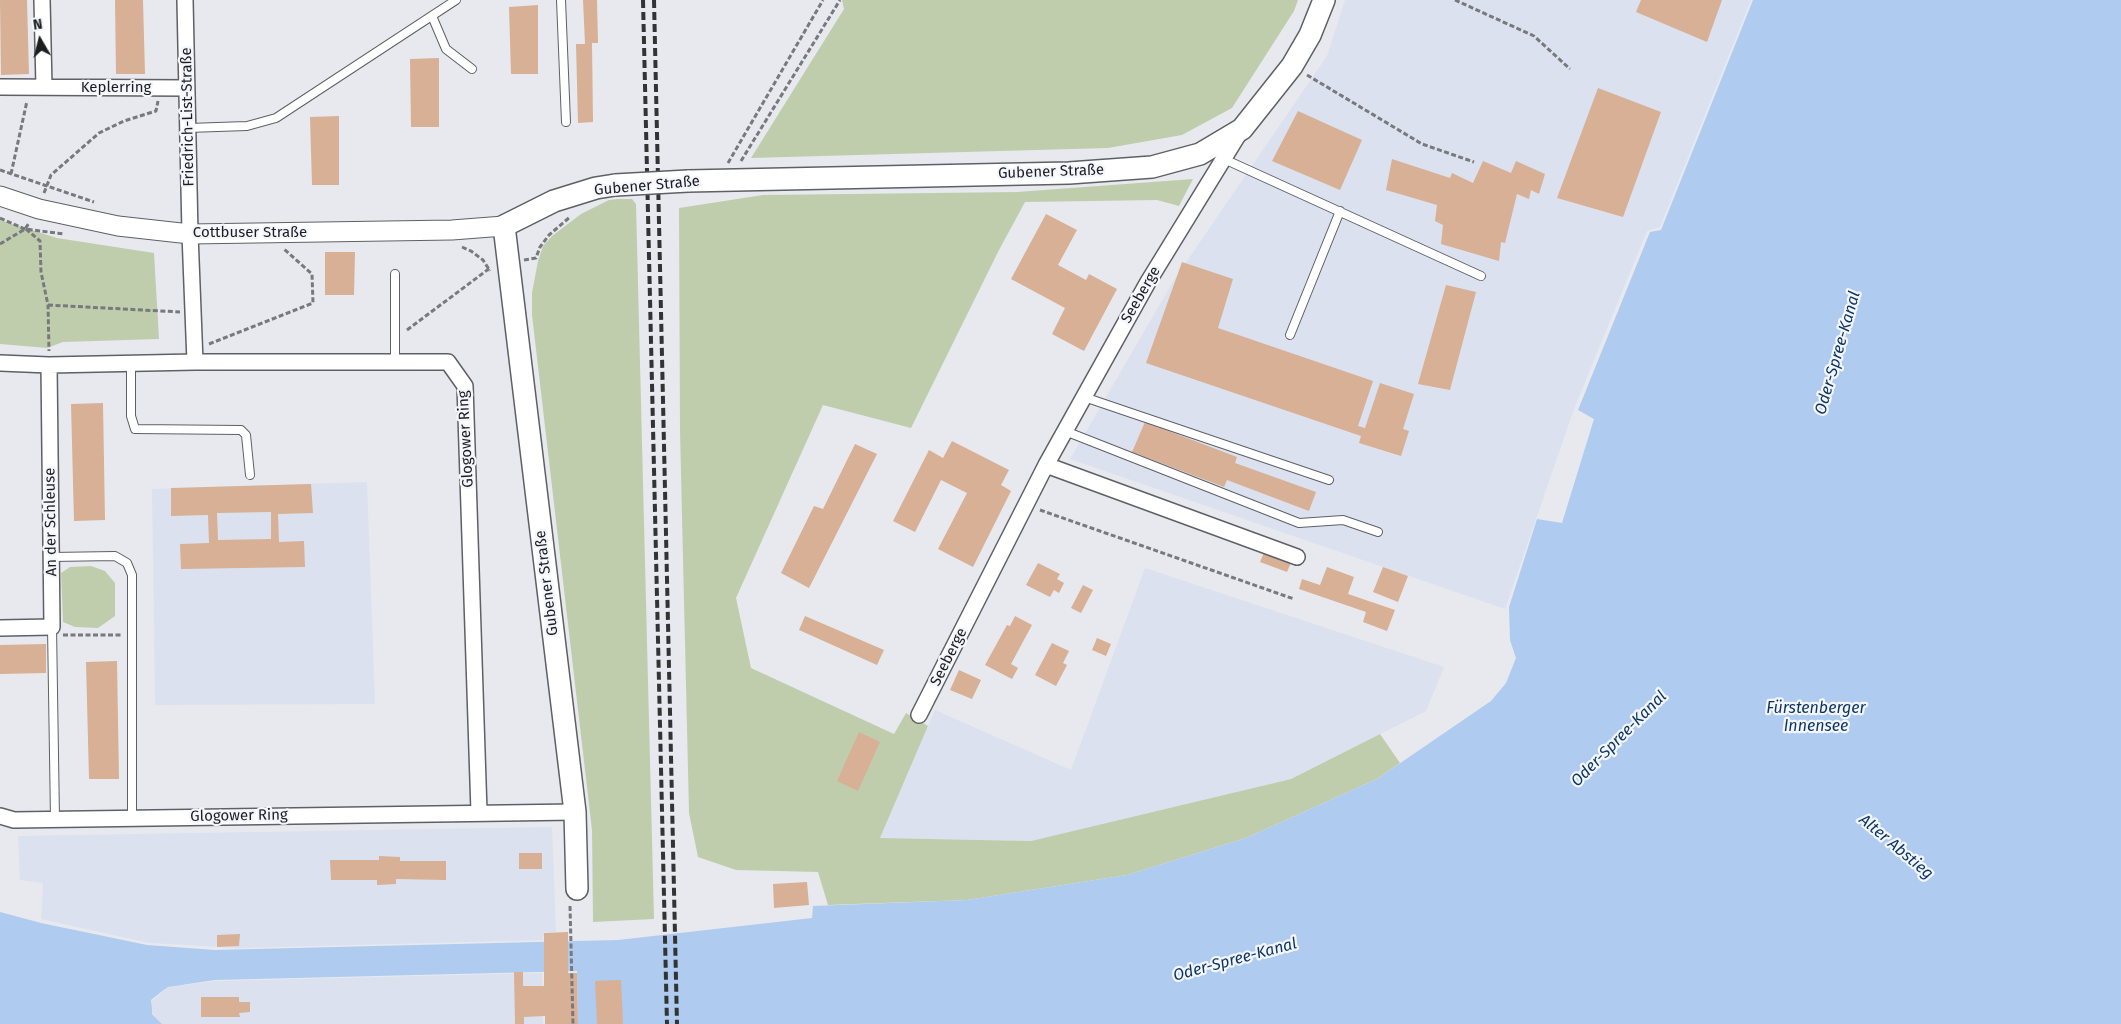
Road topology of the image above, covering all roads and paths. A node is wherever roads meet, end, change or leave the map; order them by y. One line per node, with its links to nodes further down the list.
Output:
1 (42, 0): 14 (street)
2 (185, 0): 16 (street, Friedrich-List-Straße)
3 (456, 0): 9 (lane)
4 (561, 0): 17 (lane)
5 (823, 0): 24 (path)
6 (840, 0): 24 (path)
7 (1324, 0): 10 (main road, Gubener Straße)
8 (1455, 0): 12 (path)
9 (432, 16): 11 (lane); 18 (lane)
10 (1292, 66): 19 (main road, Gubener Straße); 21 (path)
11 (472, 69)
12 (1570, 69)
13 (0, 87): 14 (street, Keplerring)
14 (37, 87): 15 (street, Keplerring); 23 (path)
15 (162, 88): 16 (street, Keplerring); 25 (path)
16 (188, 88): 18 (street, Friedrich-List-Straße)
17 (566, 122)
18 (188, 128): 32 (street, Friedrich-List-Straße)
19 (1242, 129): 20 (street, Seeberge); 24 (main road, Gubener Straße)
20 (1224, 159): 29 (lane); 45 (street, Seeberge)
21 (1474, 162)
22 (0, 170): 23 (path)
23 (11, 174): 25 (path)
24 (723, 181): 30 (main road, Gubener Straße, bridge)
25 (47, 186): 27 (path); 28 (path)
26 (0, 196): 28 (street, Cottbuser Straße)
27 (96, 202)
28 (39, 209): 31 (path); 32 (street, Cottbuser Straße)
29 (1340, 211): 36 (lane); 39 (lane)
30 (504, 226): 32 (street, Cottbuser Straße); 60 (main road, Gubener Straße)
31 (25, 229): 33 (path); 37 (path)
32 (190, 234): 38 (street)
33 (0, 244)
34 (279, 245): 40 (path)
35 (395, 274): 41 (lane)
36 (1481, 276)
37 (48, 306): 38 (path); 44 (path)
38 (194, 312): 40 (street)
39 (1290, 335)
40 (195, 356): 41 (street, Glogower Ring); 42 (street)
41 (395, 361): 59 (street, Glogower Ring)
42 (131, 363): 44 (street); 48 (lane)
43 (0, 364): 44 (street)
44 (49, 365): 52 (street, An der Schleuse)
45 (1084, 397): 46 (street, Seeberge); 49 (lane)
46 (1065, 431): 47 (street, Seeberge); 51 (lane)
47 (1046, 465): 50 (street, Seeberge); 53 (street)
48 (250, 475)
49 (1329, 480)
50 (1026, 505): 54 (path); 58 (street, Seeberge)
51 (1378, 532)
52 (52, 557): 56 (street, An der Schleuse); 57 (lane)
53 (1297, 557)
54 (1294, 599)
55 (0, 628): 56 (street)
56 (52, 631): 57 (path); 63 (lane)
57 (132, 635): 62 (lane)
58 (919, 715)
59 (480, 812): 60 (street, Glogower Ring); 62 (street, Glogower Ring)
60 (575, 812): 64 (main road, Gubener Straße)
61 (5, 818): 63 (street, Glogower Ring)
62 (132, 818): 63 (street, Glogower Ring)
63 (55, 819)
64 (573, 895): 65 (path)
65 (573, 1024)

